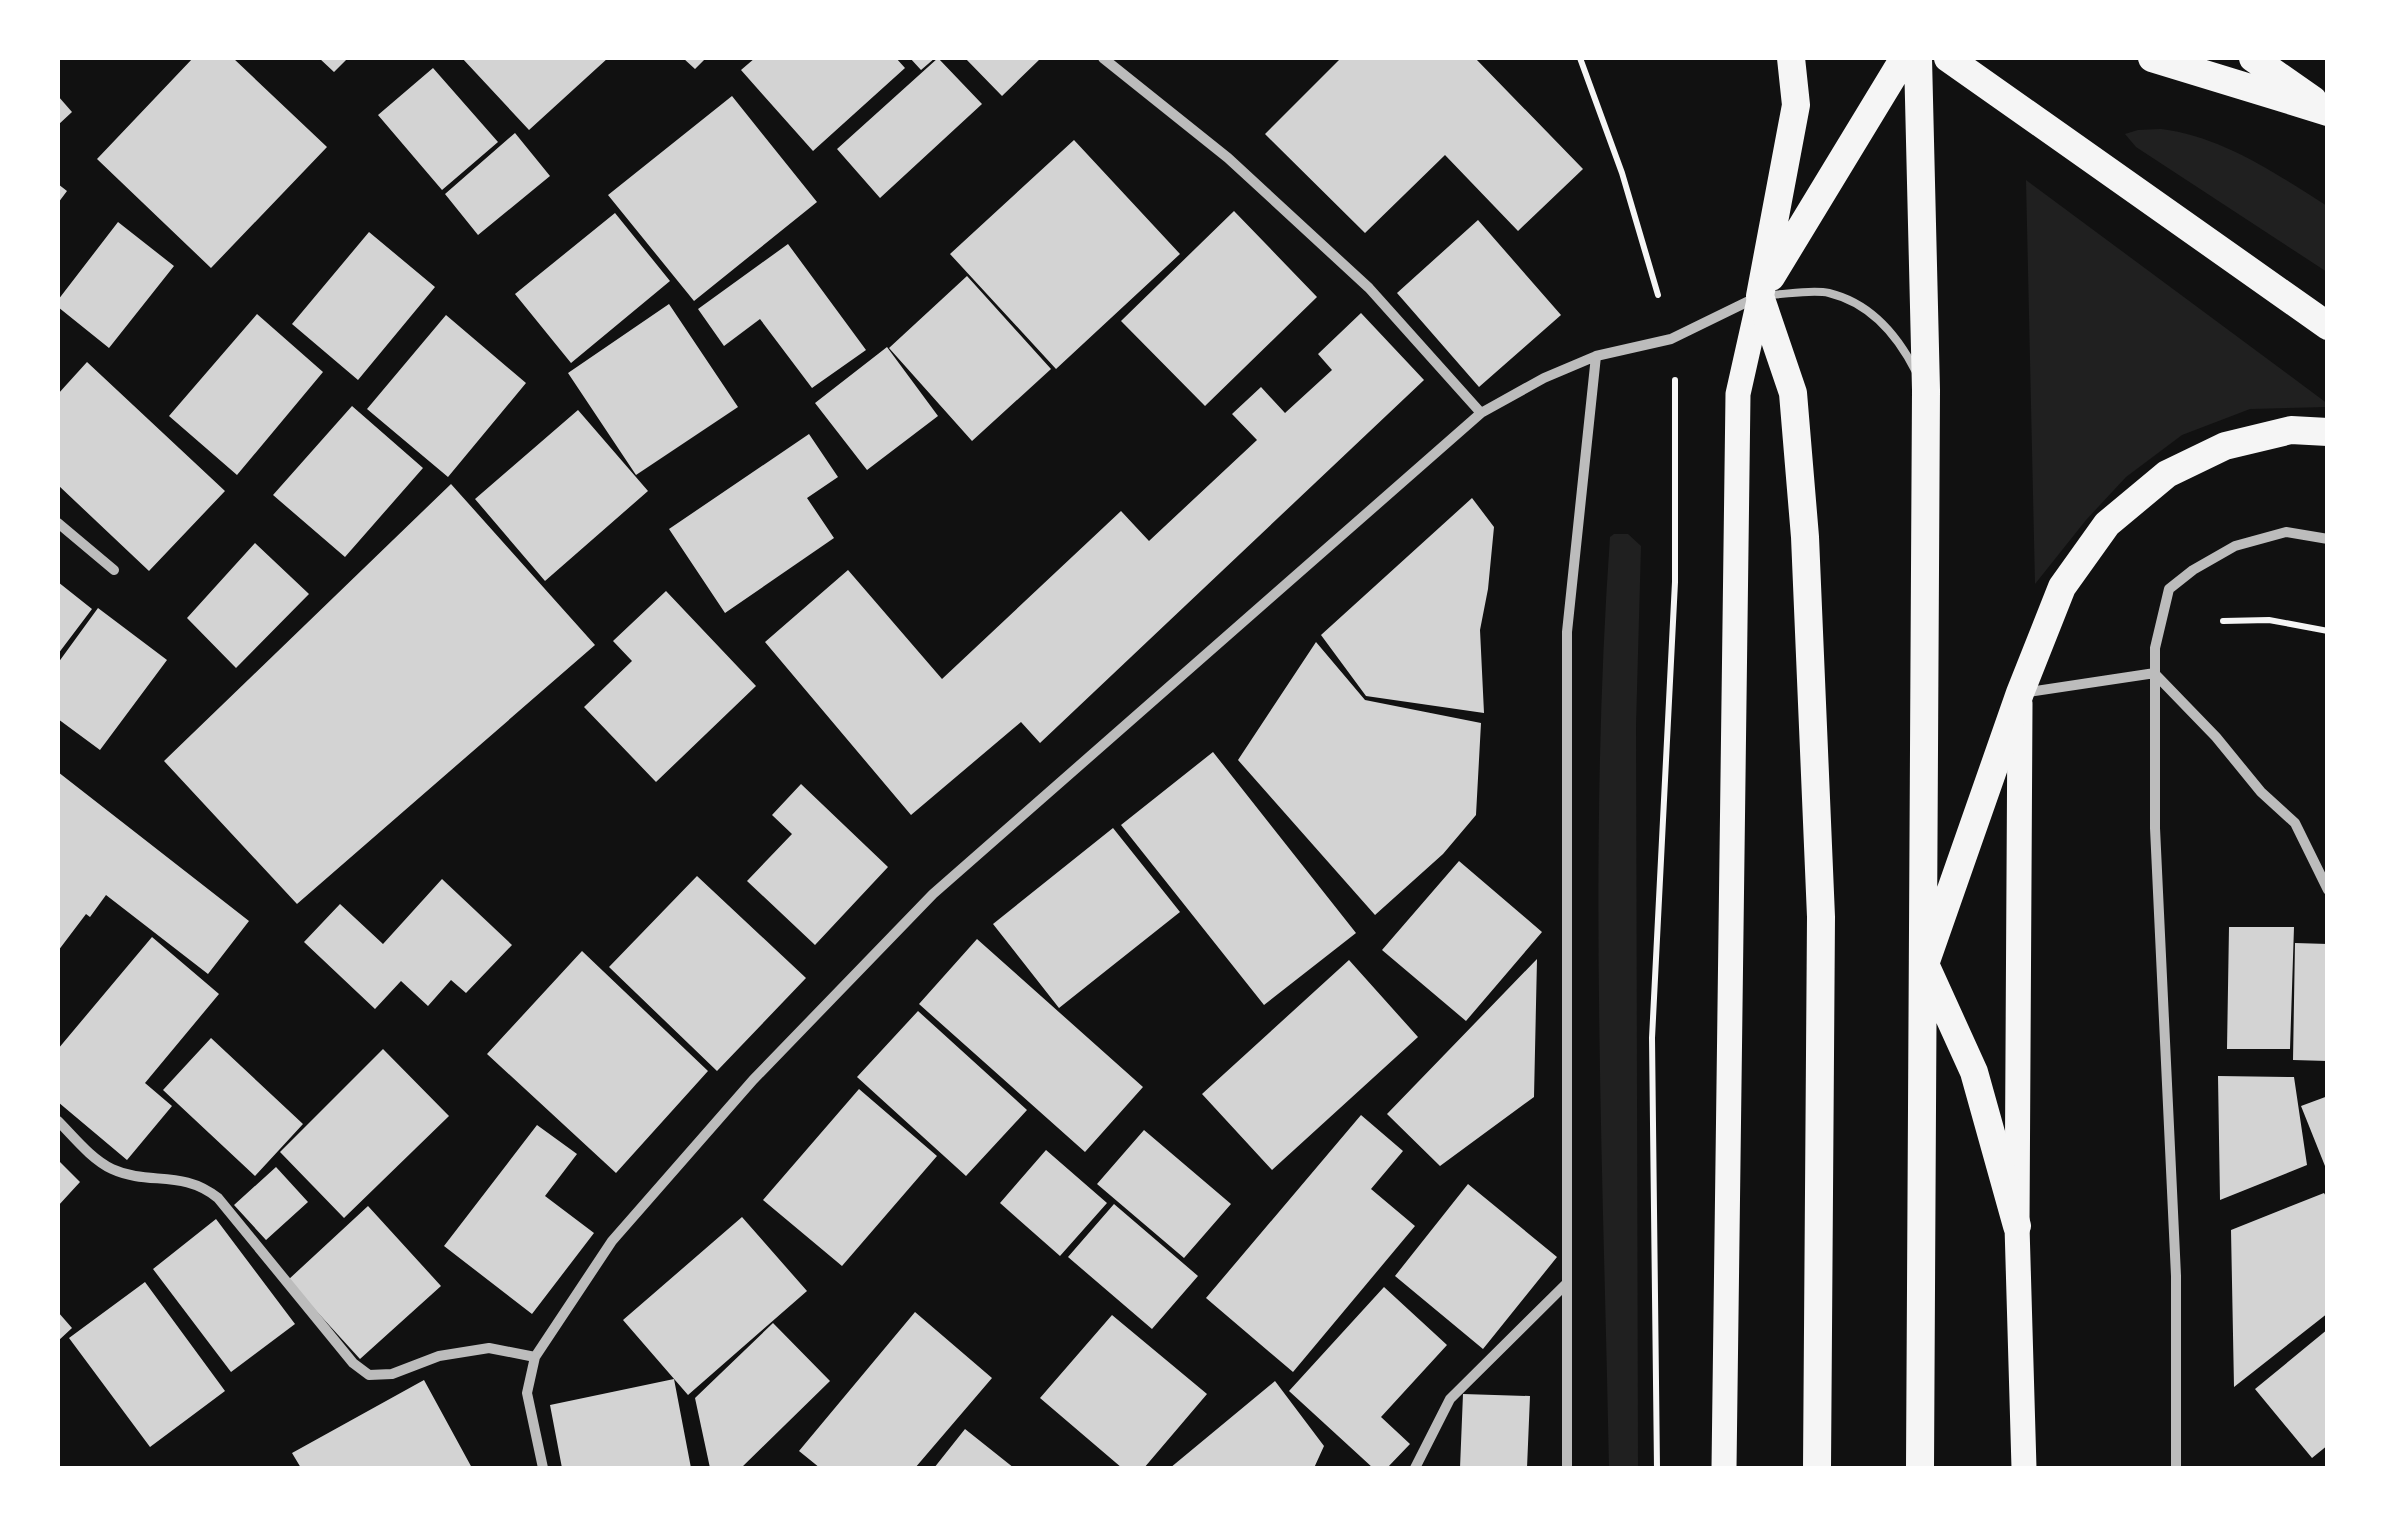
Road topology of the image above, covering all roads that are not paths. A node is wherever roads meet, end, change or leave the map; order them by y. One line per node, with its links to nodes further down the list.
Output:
1 (1103, 58): 13 (street)
2 (1791, 58): 9 (highway)
3 (1904, 58): 9 (highway)
4 (1918, 58): 12 (highway)
5 (1948, 58): 10 (highway)
6 (2152, 58): 8 (highway)
7 (2254, 58): 8 (highway)
8 (2328, 111)
9 (1760, 296): 11 (street); 12 (lane); 29 (main road); 30 (highway)
10 (2328, 326)
11 (1596, 356): 13 (street); 24 (street)
12 (1926, 390): 21 (highway)
13 (1481, 413): 25 (street)
14 (2328, 432): 19 (highway)
15 (58, 522): 17 (street)
16 (2328, 539): 18 (street)
17 (114, 570)
18 (2154, 673): 19 (street); 20 (street); 33 (street)
19 (2020, 693): 21 (highway); 23 (main road)
20 (2328, 890)
21 (1925, 964): 23 (highway); 31 (highway)
22 (58, 1121): 25 (street)
23 (2017, 1226): 32 (main road)
24 (1566, 1284): 27 (street); 28 (street)
25 (535, 1356): 26 (street)
26 (543, 1468)
27 (1415, 1468)
28 (1568, 1468)
29 (1724, 1468)
30 (1817, 1468)
31 (1920, 1468)
32 (2024, 1468)
33 (2176, 1468)

